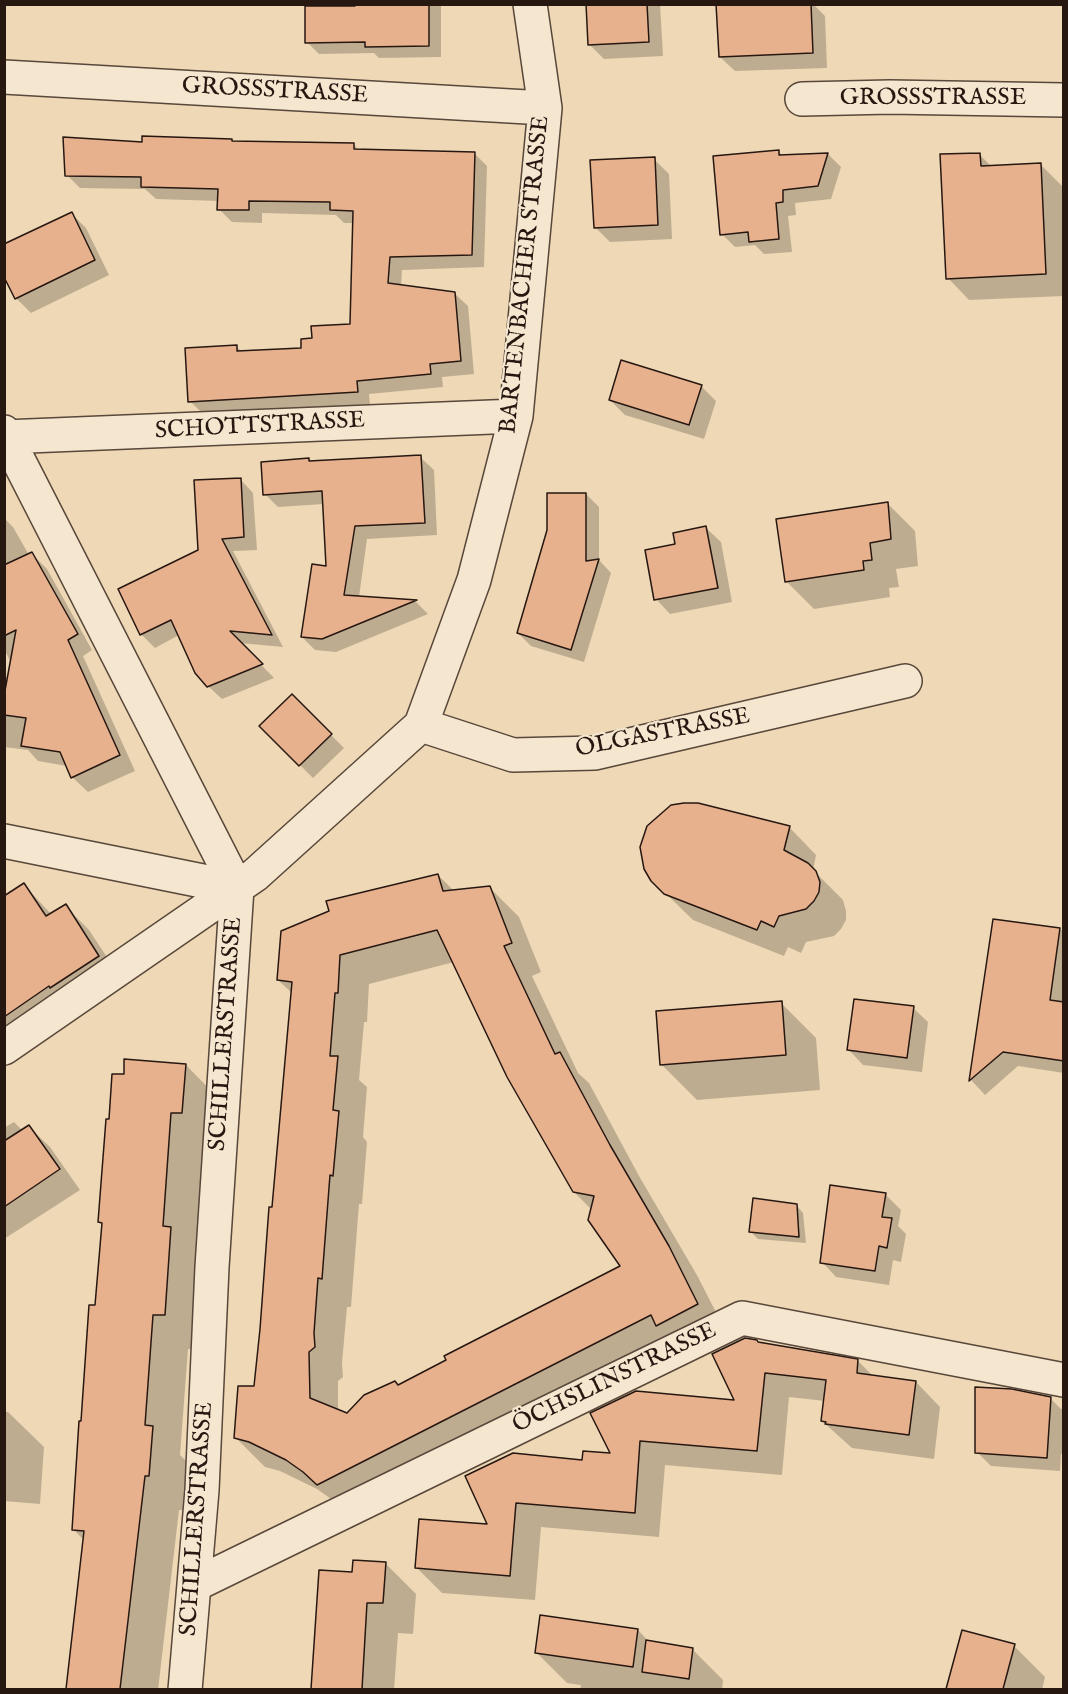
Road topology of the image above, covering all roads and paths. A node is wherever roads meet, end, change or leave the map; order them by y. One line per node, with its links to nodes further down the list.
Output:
1 (530, 4): 5 (street, BARTENBACHER STRASSE)
2 (4, 77): 5 (street, GROSSSTRASSE)
3 (802, 99): 4 (street, GROSSSTRASSE)
4 (1064, 99)
5 (545, 108): 6 (street, BARTENBACHER STRASSE)
6 (516, 416): 7 (street, SCHOTTSTRASSE); 9 (street, BARTENBACHER STRASSE)
7 (5, 436): 11 (street, SCHILLERSTRASSE)
8 (905, 681): 9 (street, OLGASTRASSE)
9 (421, 725): 11 (street, BARTENBACHER STRASSE)
10 (4, 841): 11 (street)
11 (237, 888): 12 (street, BARTENBACHER STRASSE); 14 (street, SCHILLERSTRASSE)
12 (4, 1048)
13 (1064, 1380): 14 (street, ÖCHSLINSTRASSE)
14 (194, 1585): 15 (street, SCHILLERSTRASSE)
15 (185, 1689)

